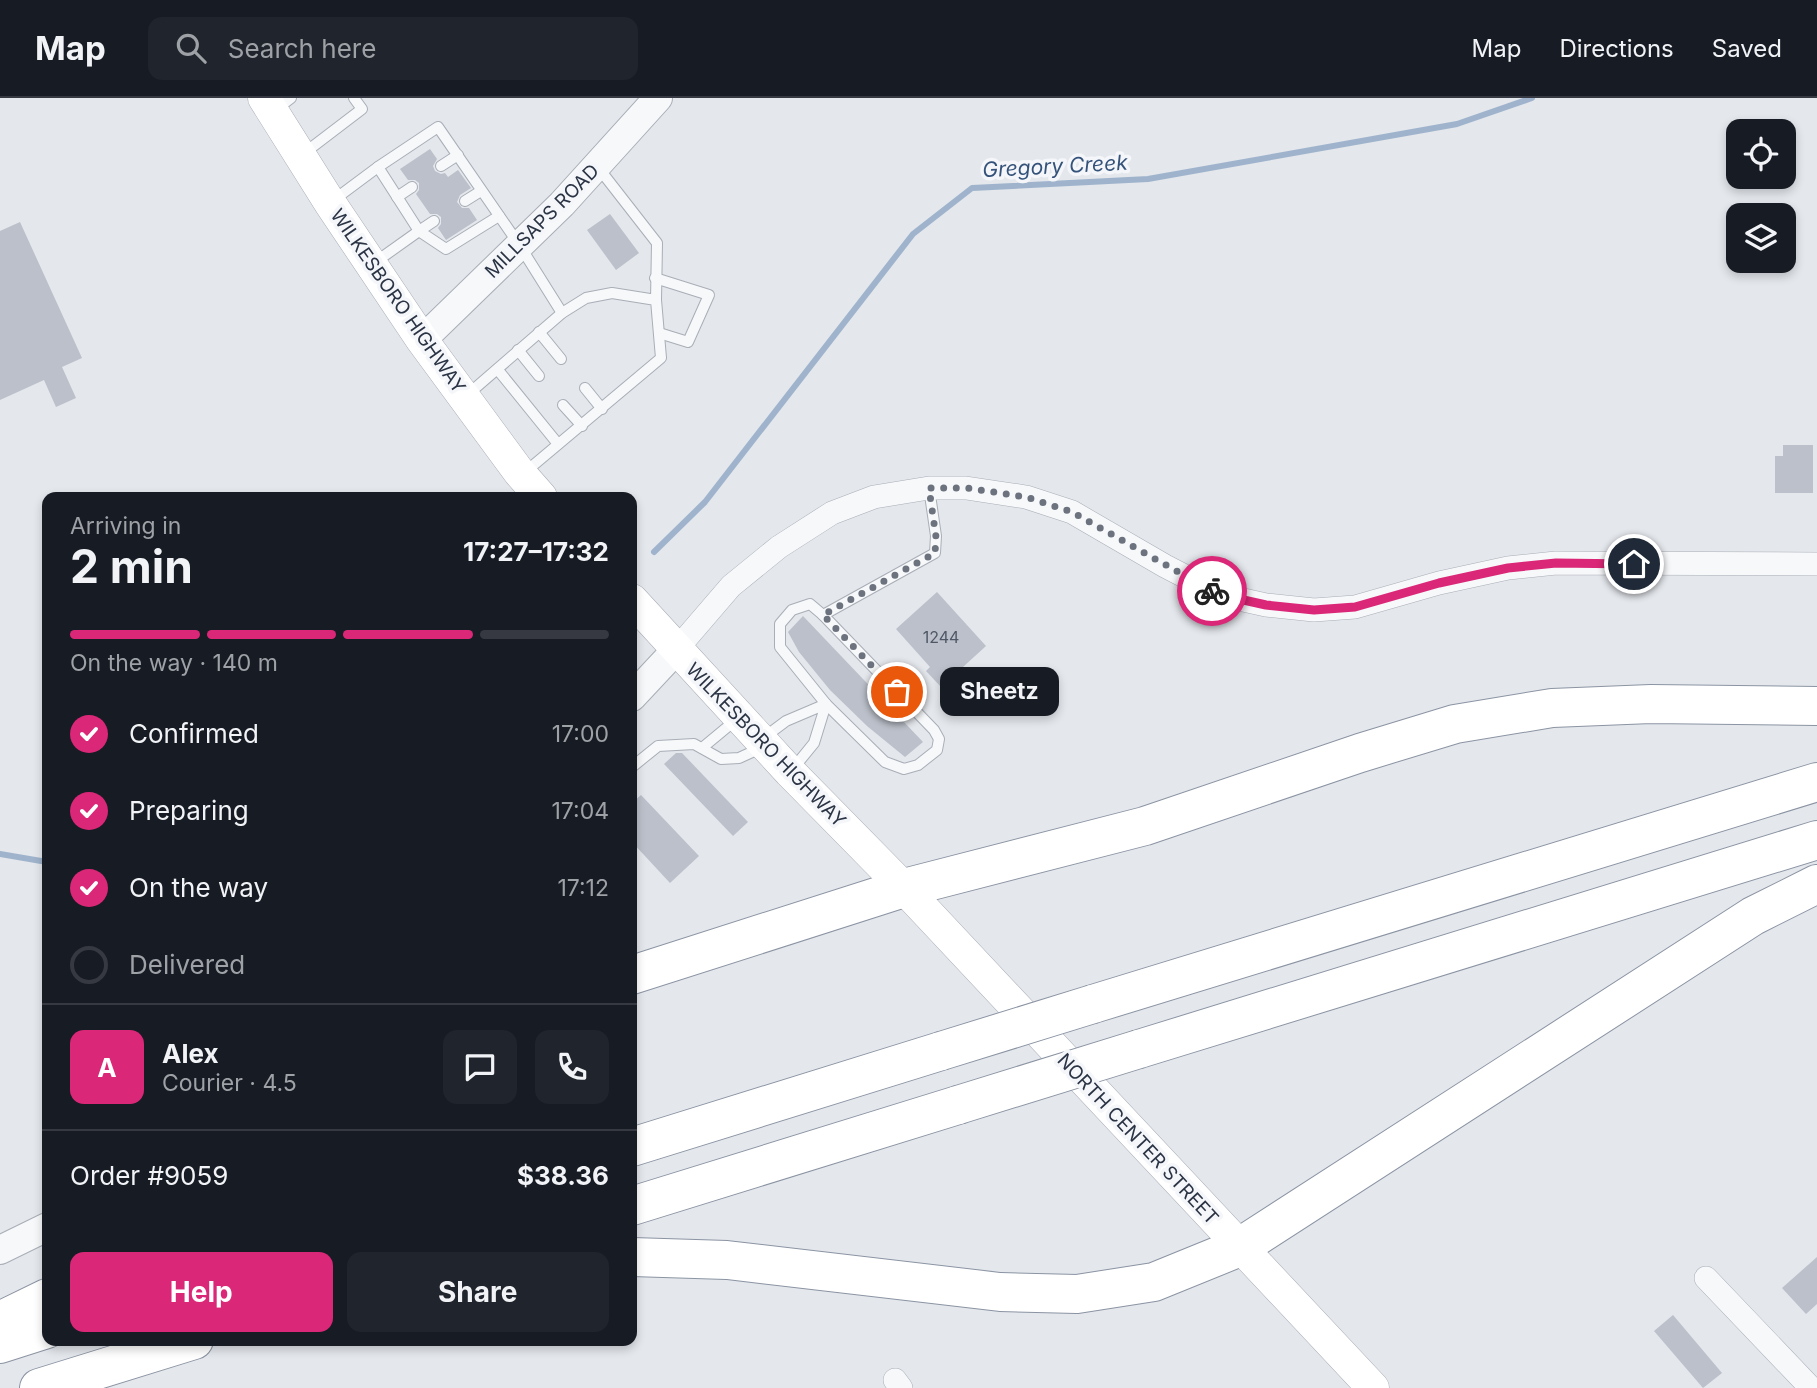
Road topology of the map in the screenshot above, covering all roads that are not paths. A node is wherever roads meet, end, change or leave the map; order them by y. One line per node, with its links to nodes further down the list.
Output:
1 (354, 98): 5 (lane)
2 (658, 98): 7 (street, MILLSAPS ROAD)
3 (276, 103): 5 (main road, WILKESBORO HIGHWAY)
4 (458, 155): 6 (lane); 8 (lane); 10 (lane)
5 (301, 156): 13 (main road, WILKESBORO HIGHWAY)
6 (441, 166)
7 (597, 166): 17 (street, MILLSAPS ROAD); 19 (lane)
8 (378, 167): 11 (lane); 13 (lane)
9 (412, 187): 11 (lane)
10 (481, 191): 12 (lane); 14 (lane)
11 (397, 197): 16 (lane)
12 (465, 201)
13 (330, 203): 18 (main road, WILKESBORO HIGHWAY)
14 (499, 216): 16 (lane); 17 (lane)
15 (434, 221): 16 (lane)
16 (419, 231): 18 (lane)
17 (520, 246): 21 (lane); 24 (street, MILLSAPS ROAD)
18 (371, 265): 24 (main road, WILKESBORO HIGHWAY)
19 (655, 278): 20 (lane); 23 (lane)
20 (656, 300): 21 (lane); 23 (lane)
21 (562, 313): 22 (lane)
22 (539, 332): 25 (lane); 26 (lane)
23 (659, 333): 32 (lane)
24 (422, 340): 30 (main road, WILKESBORO HIGHWAY)
25 (518, 351): 27 (lane); 28 (lane)
26 (561, 359)
27 (498, 369): 30 (lane); 34 (lane)
28 (539, 376)
29 (585, 388): 32 (lane)
30 (464, 397): 35 (main road, WILKESBORO HIGHWAY)
31 (563, 405): 33 (lane)
32 (602, 409): 33 (lane)
33 (582, 426): 34 (lane)
34 (558, 444): 35 (lane)
35 (532, 486)
36 (929, 488): 37 (street); 39 (lane); 40 (street)
37 (1817, 564)
38 (637, 606): 40 (main road, WILKESBORO HIGHWAY)
39 (823, 615): 42 (lane); 42 (lane)
40 (676, 650): 41 (street); 44 (main road, WILKESBORO HIGHWAY)
41 (637, 692)
42 (826, 704): 44 (lane); 47 (lane)
43 (1817, 706): 51 (highway)
44 (756, 734): 45 (lane); 45 (lane); 47 (main road, WILKESBORO HIGHWAY)
45 (702, 748): 46 (lane)
46 (637, 763)
47 (790, 772): 51 (main road, WILKESBORO HIGHWAY)
48 (1817, 782): 53 (highway, bridge)
49 (1817, 840): 54 (highway, bridge)
50 (1817, 884): 56 (highway)
51 (904, 888): 52 (highway); 56 (main road, NORTH CENTER STREET)
52 (637, 973)
53 (637, 1145)
54 (637, 1204)
55 (42, 1229): 57 (street)
56 (1240, 1247): 58 (highway); 66 (main road, NORTH CENTER STREET)
57 (0, 1250)
58 (637, 1257)
59 (1706, 1278): 67 (street)
60 (42, 1300): 61 (highway)
61 (0, 1321)
62 (42, 1331): 63 (highway)
63 (0, 1344)
64 (175, 1346): 65 (highway)
65 (39, 1388)
66 (1373, 1388)
67 (1811, 1388)

